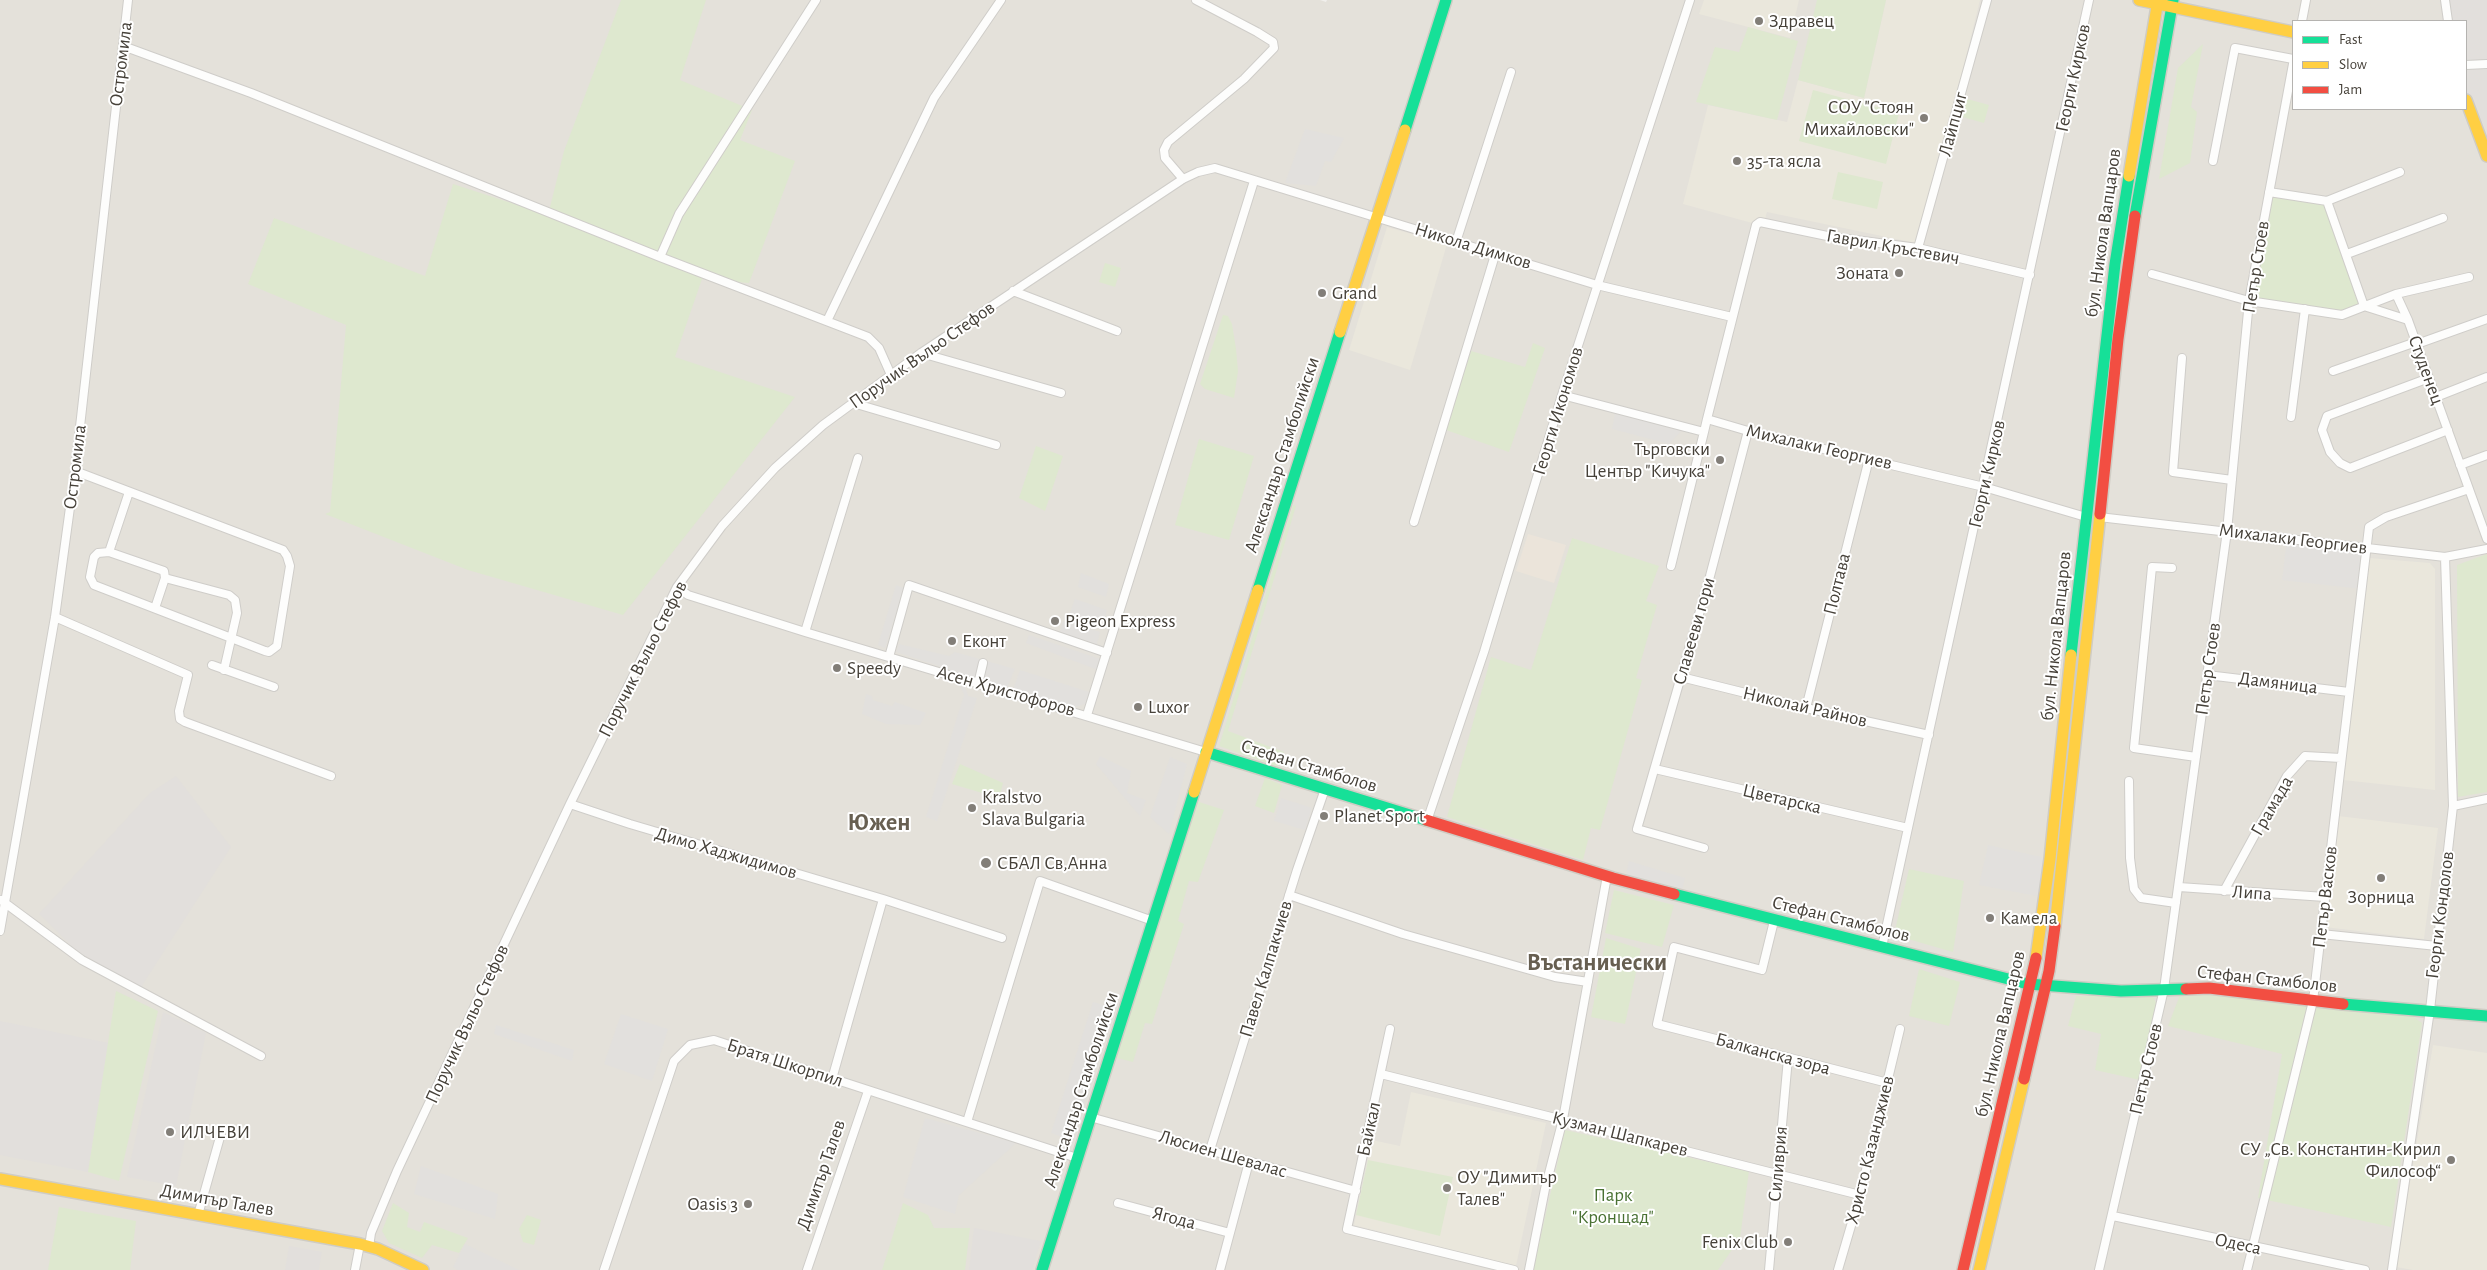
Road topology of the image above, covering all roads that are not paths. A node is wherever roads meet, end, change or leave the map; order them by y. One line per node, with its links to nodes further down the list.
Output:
1 (128, 0): 17 (street, Остромила)
2 (816, 0): 38 (street)
3 (1001, 0): 51 (street)
4 (1196, 0): 28 (street)
5 (1446, 0): 32 (street, Александър Стамболийски)
6 (1690, 0): 42 (street, Георги Икономов)
7 (1987, 0): 35 (street, Лайпциг)
8 (2089, 0): 40 (street, Георги Кирков)
9 (2139, 0): 12 (street)
10 (2306, 0): 14 (street)
11 (2445, 0): 15 (street)
12 (2158, 2): 13 (street); 79 (street, бул. Никола Вапцаров)
13 (2173, 3): 16 (street); 80 (street, бул. Никола Вапцаров)
14 (2302, 20)
15 (2448, 20)
16 (2292, 32)
17 (123, 46): 38 (street); 74 (street, Остромила)
18 (2292, 60): 25 (street)
19 (2487, 64): 20 (street)
20 (2467, 65)
21 (2292, 69): 30 (street, Петър Стоев)
22 (1511, 72): 34 (street)
23 (2467, 103): 24 (street)
24 (2487, 156)
25 (2213, 161)
26 (1215, 168): 28 (street, Поручик Въльо Стефов); 29 (street, Никола Димков)
27 (2400, 172): 31 (street)
28 (1183, 179): 43 (street, Поручик Въльо Стефов)
29 (1254, 181): 32 (street, Никола Димков); 96 (street)
30 (2269, 192): 31 (street); 45 (street, Петър Стоев)
31 (2327, 201): 37 (street)
32 (1378, 217): 34 (street, Никола Димков); 109 (street, Александър Стамболийски)
33 (2443, 218): 37 (street)
34 (1456, 242): 36 (street, Никола Димков)
35 (1918, 248): 40 (street, Гаврил Кръстевич); 48 (street, Гаврил Кръстевич)
36 (1495, 254): 42 (street, Никола Димков); 81 (street)
37 (2347, 254): 46 (street)
38 (660, 257): 51 (street)
39 (2152, 274): 45 (street)
40 (2030, 275): 76 (street, Георги Кирков)
41 (2469, 277): 44 (street)
42 (1598, 284): 48 (street, Никола Димков); 61 (street, Георги Икономов)
43 (1013, 291): 52 (street); 54 (street, Поручик Въльо Стефов)
44 (2396, 294): 46 (street); 50 (street)
45 (2249, 301): 47 (street); 75 (street, Петър Стоев)
46 (2364, 306): 47 (street); 50 (street, Студенец)
47 (2304, 309): 64 (street)
48 (1732, 318): 65 (street)
49 (2487, 319): 53 (street)
50 (2408, 320): 53 (street, Студенец)
51 (827, 321): 57 (street)
52 (1117, 331)
53 (2417, 343): 56 (street); 59 (street, Студенец)
54 (921, 353): 57 (street, Поручик Въльо Стефов); 60 (street)
55 (2182, 358): 75 (street)
56 (2333, 372)
57 (892, 375): 63 (street, Поручик Въльо Стефов)
58 (2487, 377): 62 (street)
59 (2429, 378): 62 (street, Студенец); 66 (street)
60 (1061, 394)
61 (1562, 395): 67 (street); 119 (street, Георги Икономов)
62 (2436, 397): 66 (street, Студенец)
63 (853, 403): 69 (street); 91 (street, Поручик Въльо Стефов)
64 (2291, 417)
65 (1707, 419): 67 (street); 68 (street, Михалаки Георгиев)
66 (2448, 430): 73 (street, Студенец)
67 (1704, 432): 88 (street)
68 (1748, 432): 72 (street, Михалаки Георгиев); 102 (street, Славееви гори)
69 (996, 445)
70 (2487, 455): 73 (street)
71 (858, 458): 94 (street)
72 (1869, 459): 76 (street, Михалаки Георгиев); 106 (street, Полтава)
73 (2460, 465): 77 (street, Студенец)
74 (75, 471): 78 (street); 93 (street, Остромила)
75 (2232, 480): 82 (street, Петър Стоев)
76 (1984, 487): 79 (street, Михалаки Георгиев); 108 (street, Георги Кирков)
77 (2469, 490): 83 (street, Студенец); 84 (street, Петър Васков)
78 (129, 492): 86 (street); 95 (street)
79 (2086, 517): 138 (street, бул. Никола Вапцаров)
80 (2099, 517): 82 (street, Михалаки Георгиев); 139 (street, бул. Никола Вапцаров)
81 (1414, 522)
82 (2227, 531): 84 (street, Михалаки Георгиев); 101 (street, Петър Стоев)
83 (2487, 539)
84 (2365, 548): 87 (street, Михалаки Георгиев); 105 (street, Петър Васков)
85 (2487, 549): 87 (street, Михалаки Георгиев)
86 (109, 552): 90 (street); 92 (street)
87 (2445, 557): 118 (street, Георги Кондолов)
88 (1671, 566)
89 (2172, 568): 110 (street)
90 (165, 578): 92 (street); 95 (street)
91 (677, 587): 94 (street, Асен Христофоров); 117 (street, Поручик Въльо Стефов)
92 (155, 608): 95 (street)
93 (55, 617): 113 (street); 128 (street, Остромила)
94 (805, 632): 97 (street, Асен Христофоров)
95 (233, 638): 100 (street)
96 (1107, 653): 97 (street); 107 (street)
97 (889, 657): 103 (street, Асен Христофоров)
98 (983, 663): 103 (street)
99 (212, 665): 100 (street)
100 (224, 670): 104 (street)
101 (2207, 675): 105 (street, Дамяница); 110 (street, Петър Стоев)
102 (1681, 677): 106 (street, Николай Райнов); 112 (street, Славееви гори)
103 (975, 682): 107 (street, Асен Христофоров)
104 (274, 688)
105 (2349, 692): 111 (street, Петър Васков)
106 (1806, 708): 108 (street, Николай Райнов)
107 (1087, 715): 109 (street, Асен Христофоров)
108 (1929, 735): 120 (street, Георги Кирков)
109 (1206, 752): 115 (street, Стефан Стамболов); 130 (street, Александър Стамболийски)
110 (2196, 757): 123 (street, Петър Стоев)
111 (2341, 758): 124 (street, Грамада); 126 (street, Петър Васков)
112 (1655, 769): 120 (street, Цветарска); 121 (street, Славееви гори)
113 (331, 776)
114 (2129, 781): 129 (street)
115 (1325, 789): 119 (street, Стефан Стамболов); 125 (street, Павел Калпакчиев)
116 (2487, 799): 118 (street)
117 (570, 804): 127 (street, Димо Хаджидимов); 167 (street, Поручик Въльо Стефов)
118 (2453, 806): 135 (street, Георги Кондолов)
119 (1427, 822): 122 (street, Стефан Стамболов)
120 (1908, 828): 136 (street, Георги Кирков)
121 (1704, 848)
122 (1607, 876): 131 (street, Стефан Стамболов); 137 (street)
123 (2179, 887): 124 (street, Липа); 129 (street, Петър Стоев)
124 (2224, 891): 126 (street, Липа)
125 (1289, 895): 137 (street); 156 (street, Павел Калпакчиев)
126 (2325, 897): 133 (street, Петър Васков)
127 (883, 899): 134 (street, Димо Хаджидимов); 149 (street)
128 (2, 901): 132 (street, Остромила); 146 (street)
129 (2176, 903): 140 (street, Петър Стоев)
130 (1153, 921): 152 (street, Александър Стамболийски); 154 (street)
131 (1774, 921): 136 (street, Стефан Стамболов); 147 (street, Балканска зора)
132 (0, 930)
133 (2321, 934): 135 (street); 141 (street, Петър Васков)
134 (1002, 938)
135 (2437, 946): 142 (street, Георги Кондолов)
136 (1882, 947): 138 (street, Стефан Стамболов)
137 (1588, 982): 153 (street)
138 (2031, 984): 139 (street, Стефан Стамболов); 179 (street, бул. Никола Вапцаров)
139 (2046, 987): 140 (street, Стефан Стамболов); 180 (street, бул. Никола Вапцаров)
140 (2164, 989): 141 (street, Стефан Стамболов); 165 (street, Петър Стоев)
141 (2314, 1001): 142 (street, Стефан Стамболов); 168 (street, Петър Васков)
142 (2430, 1010): 143 (street, Стефан Стамболов); 184 (street, Георги Кондолов)
143 (2487, 1016)
144 (1390, 1029): 148 (street, Байкал)
145 (1900, 1029): 150 (street, Христо Казанджиев)
146 (261, 1056)
147 (1788, 1058): 150 (street, Балканска зора); 159 (street, Силиврия)
148 (1381, 1074): 153 (street, Кузман Шапкарев); 161 (street, Байкал)
149 (832, 1079): 151 (street, Братя Шкорпил); 171 (street, Братя Шкорпил)
150 (1888, 1083): 162 (street, Христо Казанджиев)
151 (868, 1091): 154 (street, Братя Шкорпил); 172 (street, Димитър Талев)
152 (1090, 1117): 156 (street, Люсиен Шевалас); 157 (street, Александър Стамболийски)
153 (1563, 1119): 159 (street, Кузман Шапкарев); 176 (street)
154 (967, 1122): 157 (street, Братя Шкорпил)
155 (222, 1130): 164 (street)
156 (1210, 1150): 158 (street, Люсиен Шевалас)
157 (1077, 1158): 173 (street, Александър Стамболийски)
158 (1249, 1162): 161 (street, Люсиен Шевалас); 166 (street)
159 (1776, 1172): 162 (street, Кузман Шапкарев); 177 (street, Силиврия)
160 (0, 1179): 164 (street, Димитър Талев)
161 (1356, 1191): 175 (street, Байкал)
162 (1860, 1195): 178 (street, Христо Казанджиев)
163 (1118, 1203): 166 (street, Ягода)
164 (198, 1215): 167 (street, Димитър Талев)
165 (2112, 1216): 168 (street, Одеса); 181 (street, Петър Стоев)
166 (1230, 1233): 174 (street)
167 (365, 1245): 169 (street, Поручик Въльо Стефов); 170 (street, Димитър Талев)
168 (2252, 1248): 182 (street, Петър Васков); 183 (street, Одеса)
169 (355, 1270)
170 (423, 1270)
171 (604, 1270)
172 (807, 1270)
173 (1042, 1270)
174 (1220, 1270)
175 (1514, 1270)
176 (1529, 1270)
177 (1769, 1270)
178 (1838, 1270)
179 (1963, 1270)
180 (1979, 1270)
181 (2099, 1270)
182 (2247, 1270)
183 (2365, 1270)
184 (2392, 1270)

